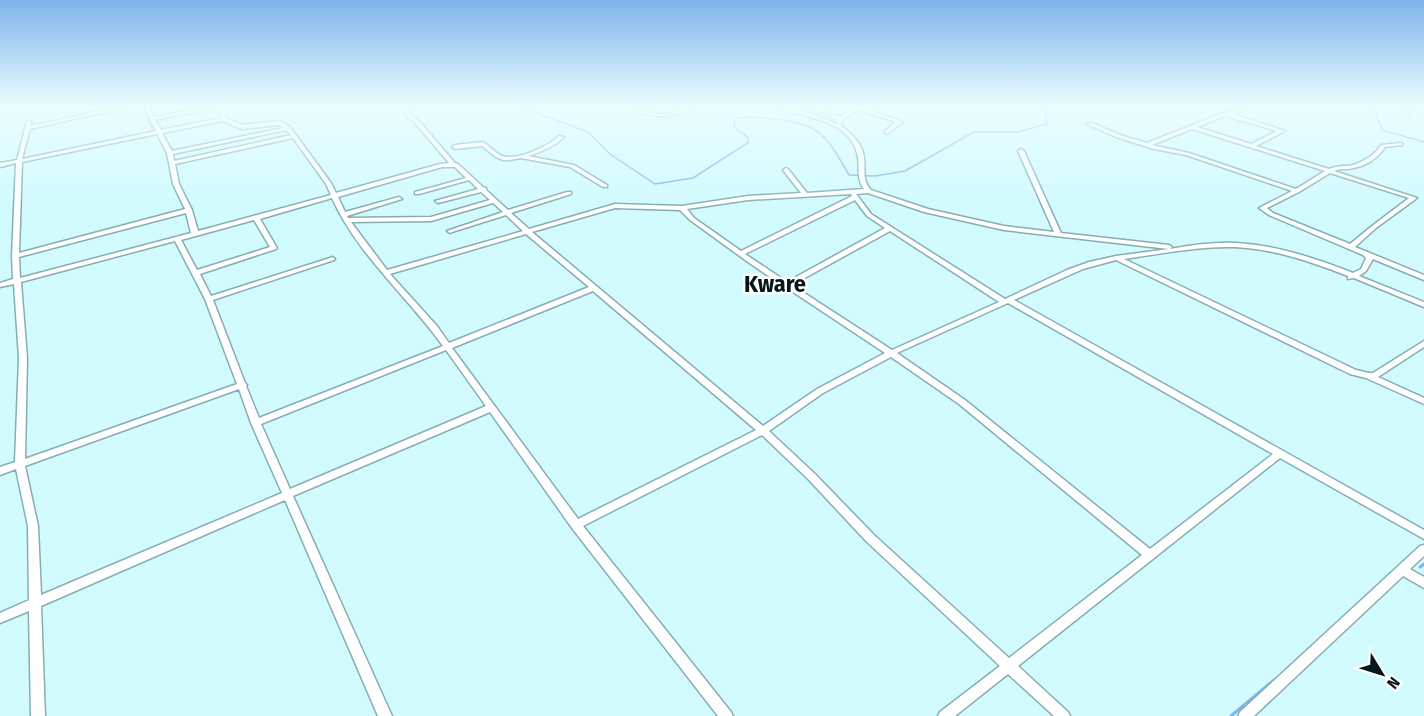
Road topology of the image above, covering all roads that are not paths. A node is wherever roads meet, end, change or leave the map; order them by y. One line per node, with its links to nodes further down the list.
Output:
1 (24, 140): 22 (street)
2 (116, 140): 22 (street)
3 (163, 140): 20 (street)
4 (243, 140): 20 (street)
5 (259, 140): 24 (street)
6 (297, 140): 37 (street)
7 (433, 140): 23 (street)
8 (558, 140): 21 (street)
9 (852, 140): 30 (street)
10 (1135, 140): 16 (street)
11 (1160, 140): 16 (street)
12 (1234, 140): 17 (street)
13 (1262, 140): 17 (street)
14 (451, 141): 18 (street)
15 (1400, 144): 27 (street)
16 (1147, 145): 32 (street)
17 (1252, 146): 27 (street)
18 (455, 147): 21 (street); 23 (street)
19 (1021, 151): 52 (street)
20 (170, 153): 24 (street)
21 (521, 157): 29 (street)
22 (19, 160): 25 (street); 58 (street)
23 (450, 160): 28 (street); 37 (street)
24 (173, 163): 44 (street)
25 (0, 165)
26 (786, 170): 35 (street)
27 (1331, 170): 32 (street); 38 (street)
28 (471, 178): 31 (street); 33 (street)
29 (605, 186)
30 (867, 188): 36 (street); 52 (street)
31 (484, 189): 40 (street); 41 (street)
32 (1297, 191): 54 (street)
33 (417, 193)
34 (569, 193): 45 (street)
35 (806, 195): 36 (street); 43 (street)
36 (854, 195): 48 (street); 57 (street)
37 (334, 196): 46 (street); 47 (street)
38 (1414, 198): 42 (street); 54 (street)
39 (399, 199): 47 (street)
40 (495, 200): 45 (street); 47 (street)
41 (438, 201)
42 (1424, 202)
43 (682, 208): 50 (street); 57 (street)
44 (189, 210): 51 (street); 58 (street)
45 (507, 212): 49 (street); 50 (street)
46 (256, 218): 51 (street); 61 (street)
47 (344, 218): 62 (street)
48 (889, 228): 67 (street); 70 (street)
49 (450, 231)
50 (529, 233): 62 (street); 68 (street)
51 (195, 234): 53 (street)
52 (1059, 235): 55 (street)
53 (177, 238): 61 (street); 65 (street)
54 (1352, 246): 56 (street)
55 (1185, 249): 59 (street); 63 (street)
56 (1363, 252): 63 (street); 64 (street)
57 (741, 254): 67 (street)
58 (15, 256): 65 (street)
59 (1115, 258): 70 (street); 75 (street)
60 (332, 259): 69 (street)
61 (196, 273): 69 (street)
62 (385, 273): 73 (street)
63 (1351, 277): 71 (street)
64 (1424, 278)
65 (19, 280): 66 (street); 82 (street)
66 (0, 285)
67 (786, 285): 74 (street)
68 (594, 288): 73 (street); 80 (street)
69 (209, 299): 76 (street)
70 (1005, 301): 74 (street); 81 (street)
71 (1424, 304)
72 (1424, 343): 75 (street)
73 (446, 347): 78 (street); 79 (street)
74 (891, 353): 80 (street); 88 (street)
75 (1369, 376): 77 (street)
76 (243, 385): 79 (street); 82 (street)
77 (1424, 401)
78 (490, 408): 84 (street); 85 (street)
79 (256, 423): 84 (street)
80 (763, 431): 85 (street); 93 (street)
81 (1280, 454): 86 (street); 88 (street)
82 (20, 464): 83 (street); 91 (street)
83 (0, 471)
84 (287, 494): 91 (street); 95 (street)
85 (576, 525): 96 (street)
86 (1424, 535)
87 (1424, 549): 89 (street)
88 (1149, 554): 93 (street)
89 (1402, 570): 90 (street); 99 (street)
90 (1424, 583)
91 (33, 604): 92 (street); 94 (street)
92 (0, 618)
93 (1008, 665): 97 (street); 98 (street)
94 (38, 716)
95 (385, 716)
96 (726, 716)
97 (945, 716)
98 (1063, 716)
99 (1245, 716)

